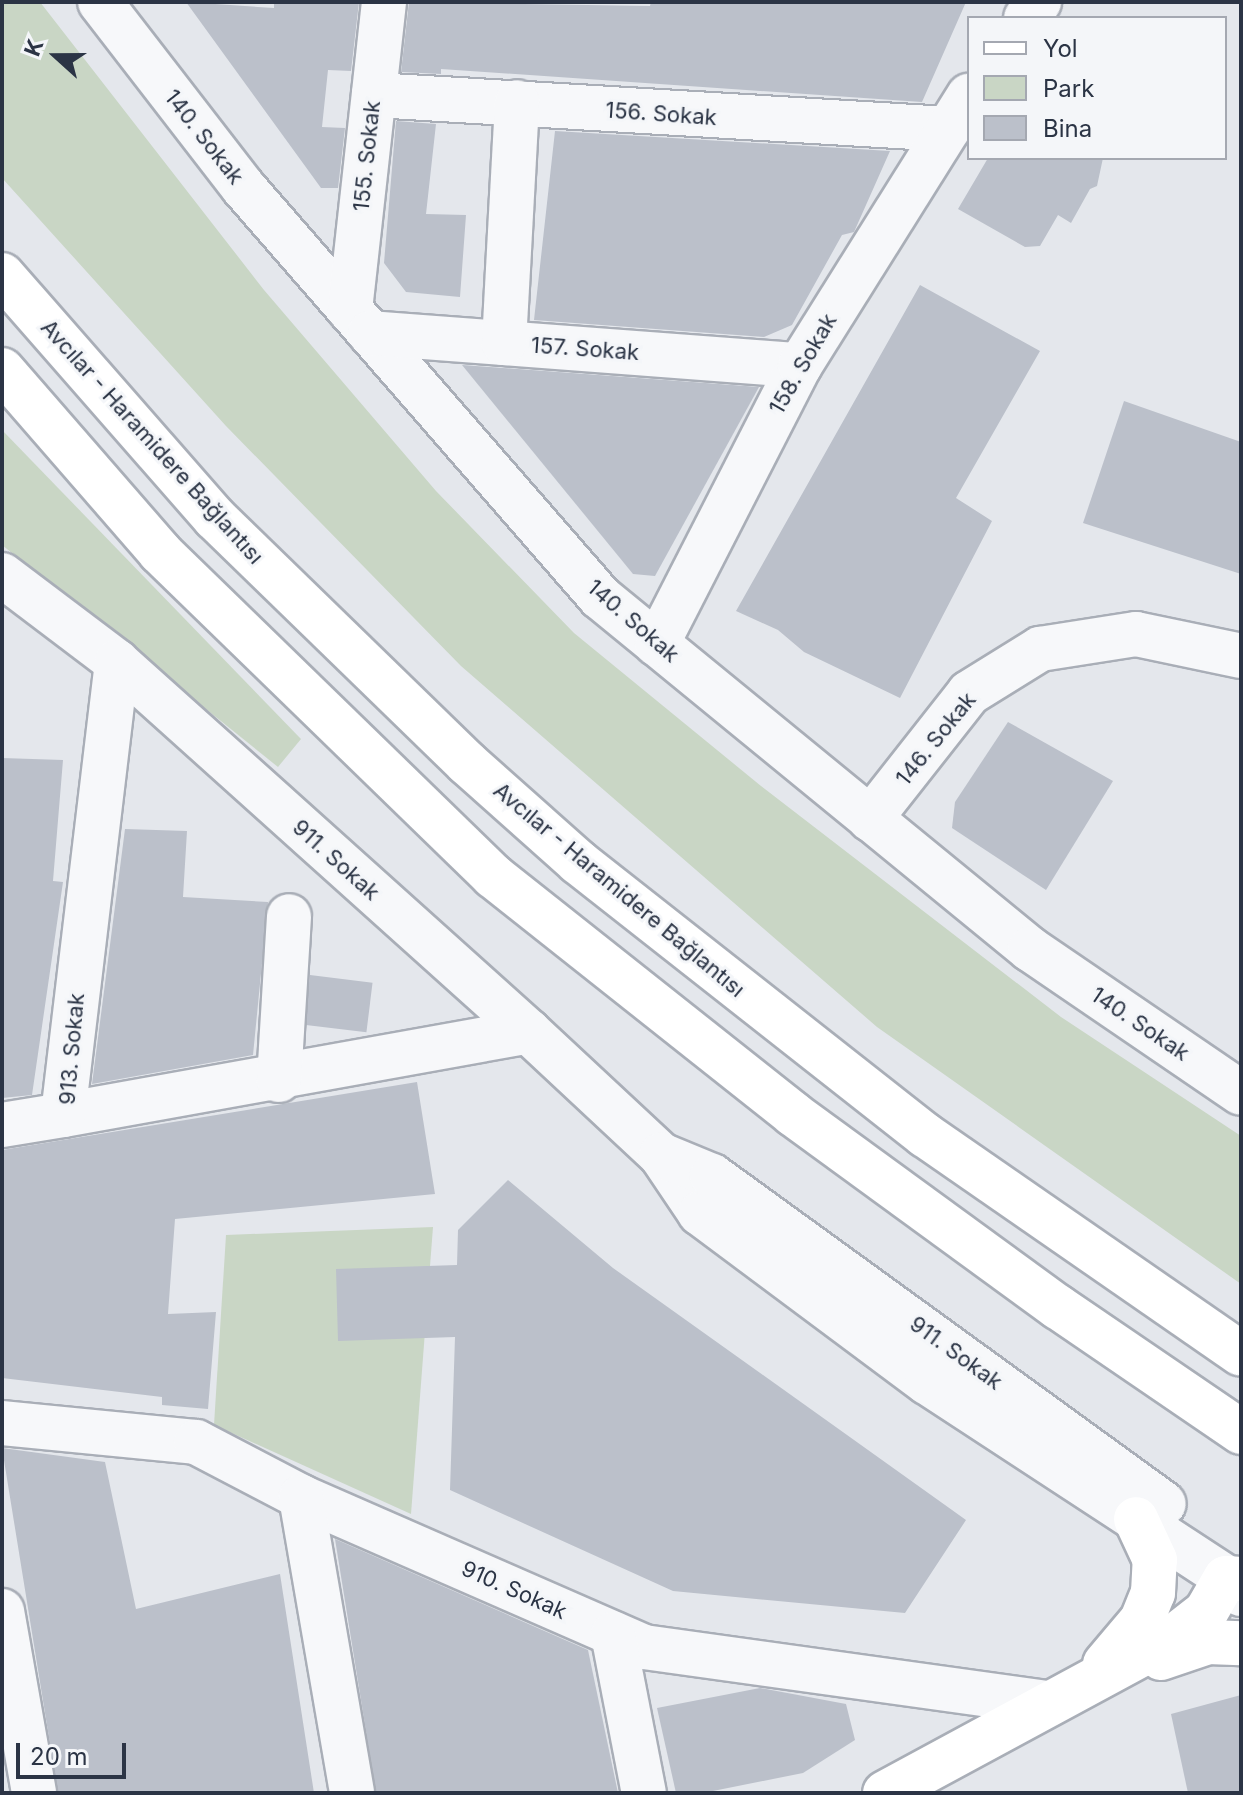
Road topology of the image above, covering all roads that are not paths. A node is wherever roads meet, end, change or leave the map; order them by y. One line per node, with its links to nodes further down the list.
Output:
1 (100, 2): 7 (street, 140. Sokak)
2 (384, 2): 3 (street, 155. Sokak)
3 (374, 95): 4 (street, 156. Sokak); 7 (street, 155. Sokak)
4 (517, 102): 5 (street, 156. Sokak); 8 (street)
5 (958, 112): 9 (street, 158. Sokak)
6 (2, 275): 23 (main road, Avcılar - Haramidere Bağlantısı)
7 (360, 322): 8 (street, 157. Sokak); 12 (street, 140. Sokak)
8 (504, 343): 9 (street, 157. Sokak)
9 (800, 365): 12 (street, 158. Sokak)
10 (2, 370): 25 (main road)
11 (2, 575): 14 (street, 911. Sokak)
12 (657, 644): 15 (street, 140. Sokak)
13 (1241, 656): 15 (street, 146. Sokak)
14 (117, 662): 17 (street, 911. Sokak); 20 (street, 913. Sokak)
15 (870, 819): 19 (street, 140. Sokak)
16 (289, 916): 18 (street)
17 (528, 1031): 18 (street, 913. Sokak); 22 (street, 911. Sokak)
18 (279, 1080): 20 (street, 913. Sokak)
19 (1241, 1093)
20 (63, 1115): 21 (street)
21 (2, 1125)
22 (661, 1155): 27 (street, 911. Sokak); 28 (street, 911. Sokak)
23 (1241, 1354)
24 (2, 1423): 26 (street, 910. Sokak)
25 (1241, 1432)
26 (301, 1497): 30 (street, 910. Sokak); 35 (street)
27 (1136, 1519): 28 (street, 911. Sokak); 32 (main road)
28 (1236, 1584): 32 (main road)
29 (2, 1611): 34 (street)
30 (613, 1634): 33 (street, 910. Sokak); 36 (street)
31 (1241, 1643): 32 (main road)
32 (1082, 1682): 33 (main road)
33 (1045, 1703): 37 (main road)
34 (34, 1793)
35 (352, 1793)
36 (644, 1793)
37 (885, 1793)

